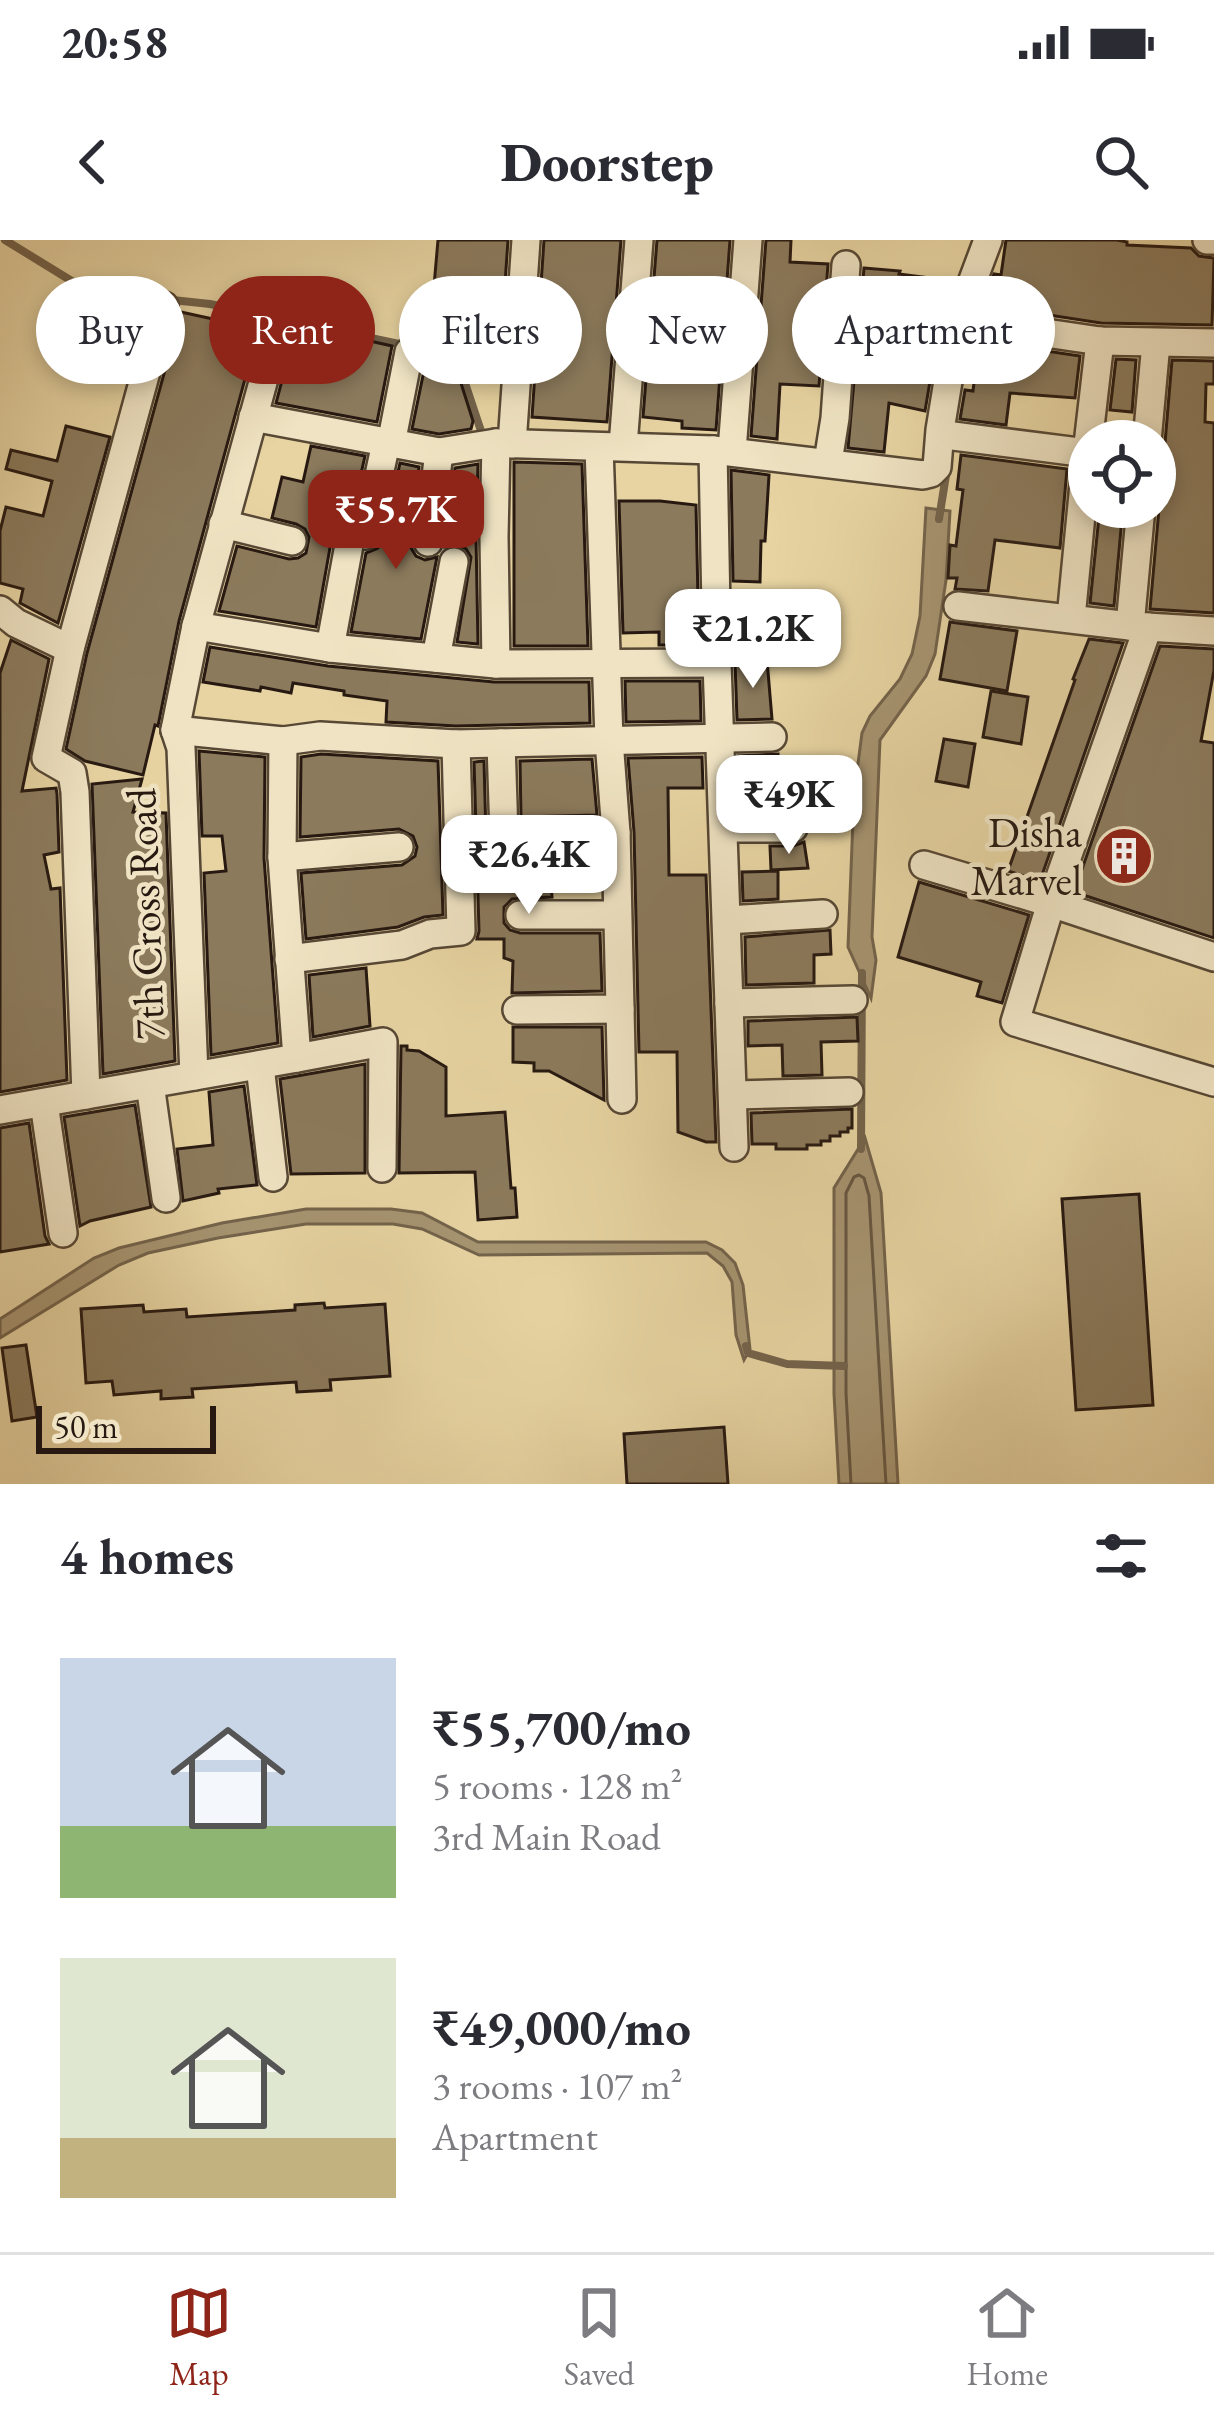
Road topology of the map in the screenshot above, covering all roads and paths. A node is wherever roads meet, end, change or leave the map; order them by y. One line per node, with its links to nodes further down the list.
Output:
1 (526, 240): 19 (street)
2 (639, 240): 21 (street)
3 (748, 240): 22 (street)
4 (988, 240): 6 (street)
5 (846, 265): 25 (street)
6 (974, 276)
7 (1055, 334): 8 (street)
8 (1100, 341): 9 (street); 16 (street)
9 (1156, 343): 10 (street); 17 (street)
10 (1214, 343)
11 (143, 384): 39 (street)
12 (262, 384): 15 (street, 7th Cross Road)
13 (402, 384): 20 (street)
14 (948, 384): 25 (street)
15 (253, 417): 20 (street); 26 (street, 7th Cross Road)
16 (1091, 420)
17 (1149, 420)
18 (953, 436): 23 (street)
19 (504, 443): 21 (street); 24 (street); 43 (street)
20 (389, 444): 24 (street); 38 (street)
21 (611, 447): 22 (street); 41 (street)
22 (722, 451): 25 (street); 42 (street)
23 (1068, 451)
24 (439, 452): 30 (street)
25 (829, 462)
26 (223, 524): 29 (street); 35 (street, 7th Cross Road)
27 (1080, 528): 34 (street)
28 (1141, 528): 36 (street)
29 (292, 542)
30 (428, 542)
31 (454, 562): 40 (street)
32 (958, 606): 34 (street)
33 (0, 610): 39 (street)
34 (1071, 618): 36 (street)
35 (196, 626): 38 (street); 45 (street, 7th Cross Road)
36 (1139, 627): 37 (street); 57 (street)
37 (1214, 631)
38 (330, 648): 40 (street)
39 (70, 649): 74 (street)
40 (436, 658): 43 (street)
41 (607, 663): 42 (street); 43 (street); 46 (street)
42 (717, 663): 47 (street)
43 (496, 664)
44 (772, 737): 47 (street)
45 (178, 739): 48 (street); 70 (street, 7th Cross Road)
46 (609, 740): 47 (street); 49 (street); 53 (street)
47 (721, 740): 52 (street)
48 (283, 741): 50 (street); 55 (street)
49 (501, 743): 50 (street); 53 (street)
50 (456, 744): 63 (street)
51 (793, 828): 52 (street)
52 (725, 829): 61 (street)
53 (616, 833): 60 (street)
54 (398, 847): 55 (street)
55 (282, 856): 63 (street)
56 (925, 865): 57 (street)
57 (1051, 903): 62 (street); 71 (street)
58 (823, 914): 61 (street)
59 (520, 915): 60 (street)
60 (616, 915): 66 (street)
61 (727, 920): 65 (street)
62 (1214, 957)
63 (289, 959): 68 (street)
64 (854, 1000): 65 (street)
65 (729, 1003): 75 (street)
66 (620, 1009): 67 (street); 76 (street)
67 (518, 1010)
68 (297, 1058): 69 (street); 80 (street)
69 (260, 1066): 70 (street); 81 (street)
70 (194, 1076): 72 (street)
71 (1214, 1082)
72 (150, 1084): 74 (street); 82 (street)
73 (849, 1092): 75 (street)
74 (86, 1095): 77 (street)
75 (734, 1095): 79 (street)
76 (622, 1099)
77 (44, 1103): 78 (street); 83 (street)
78 (0, 1110)
79 (734, 1147)
80 (382, 1168)
81 (273, 1177)
82 (166, 1198)
83 (63, 1233)

